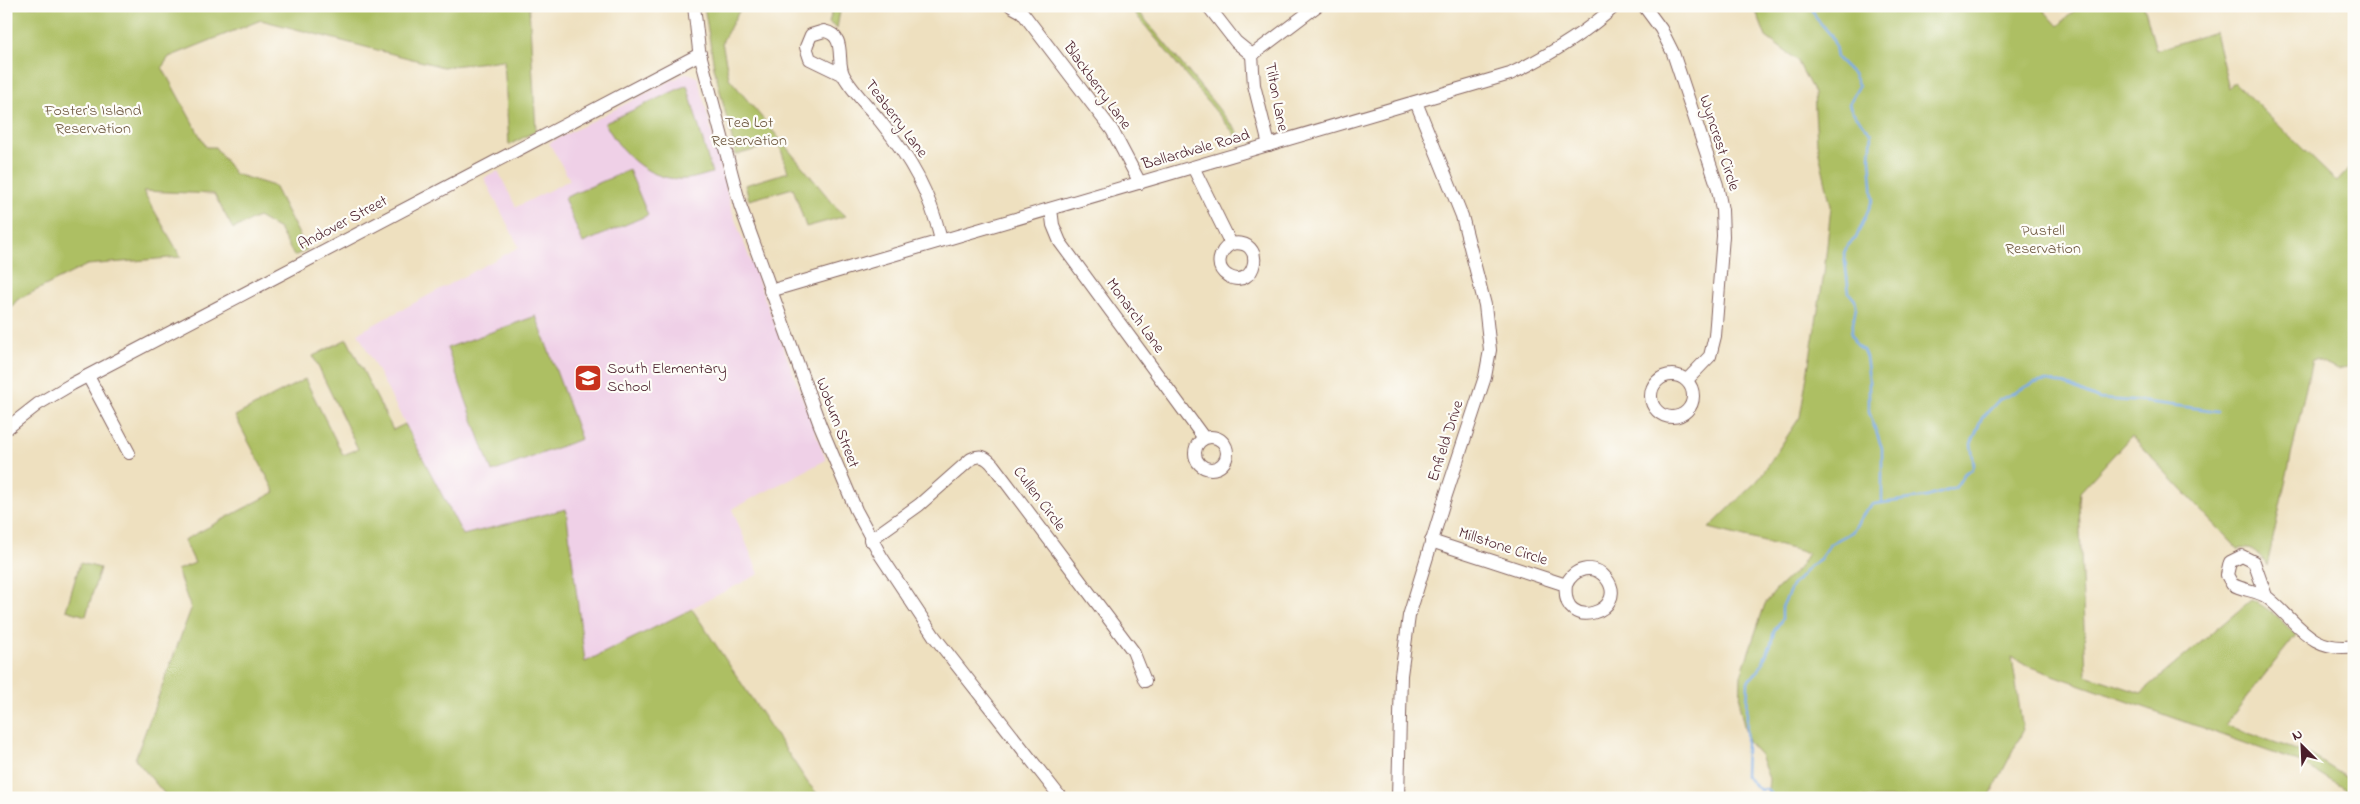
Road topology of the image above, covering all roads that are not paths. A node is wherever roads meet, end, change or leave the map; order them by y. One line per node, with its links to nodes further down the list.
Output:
1 (694, 6): 7 (street, Woburn Street)
2 (1208, 6): 8 (street, Tilton Lane)
3 (1317, 6): 8 (street, Tilton Lane)
4 (1615, 6): 10 (street, Ballardvale Road)
5 (1644, 6): 19 (street, Wyncrest Circle)
6 (1018, 8): 13 (street, Blackberry Lane)
7 (700, 54): 17 (street, Woburn Street); 18 (street, Andover Street)
8 (1252, 55): 11 (street, Tilton Lane)
9 (843, 75): 15 (street, Teaberry Lane)
10 (1416, 102): 11 (street, Ballardvale Road); 24 (street, Enfield Drive)
11 (1269, 145): 12 (street, Ballardvale Road)
12 (1193, 167): 13 (street, Ballardvale Road); 16 (street)
13 (1140, 183): 14 (street, Ballardvale Road)
14 (1051, 209): 15 (street, Ballardvale Road); 21 (street, Monarch Lane)
15 (941, 240): 17 (street, Ballardvale Road)
16 (1231, 244)
17 (770, 291): 23 (street, Woburn Street)
18 (88, 376): 20 (street, Andover Street); 22 (street)
19 (1687, 380)
20 (6, 429)
21 (1204, 438)
22 (129, 453)
23 (870, 540): 28 (street, Cullen Circle); 29 (street, Woburn Street)
24 (1431, 541): 25 (street, Millstone Circle); 30 (street, Enfield Drive)
25 (1566, 585)
26 (2266, 596): 27 (street)
27 (2354, 646)
28 (1145, 681)
29 (1061, 798)
30 (1398, 798)

